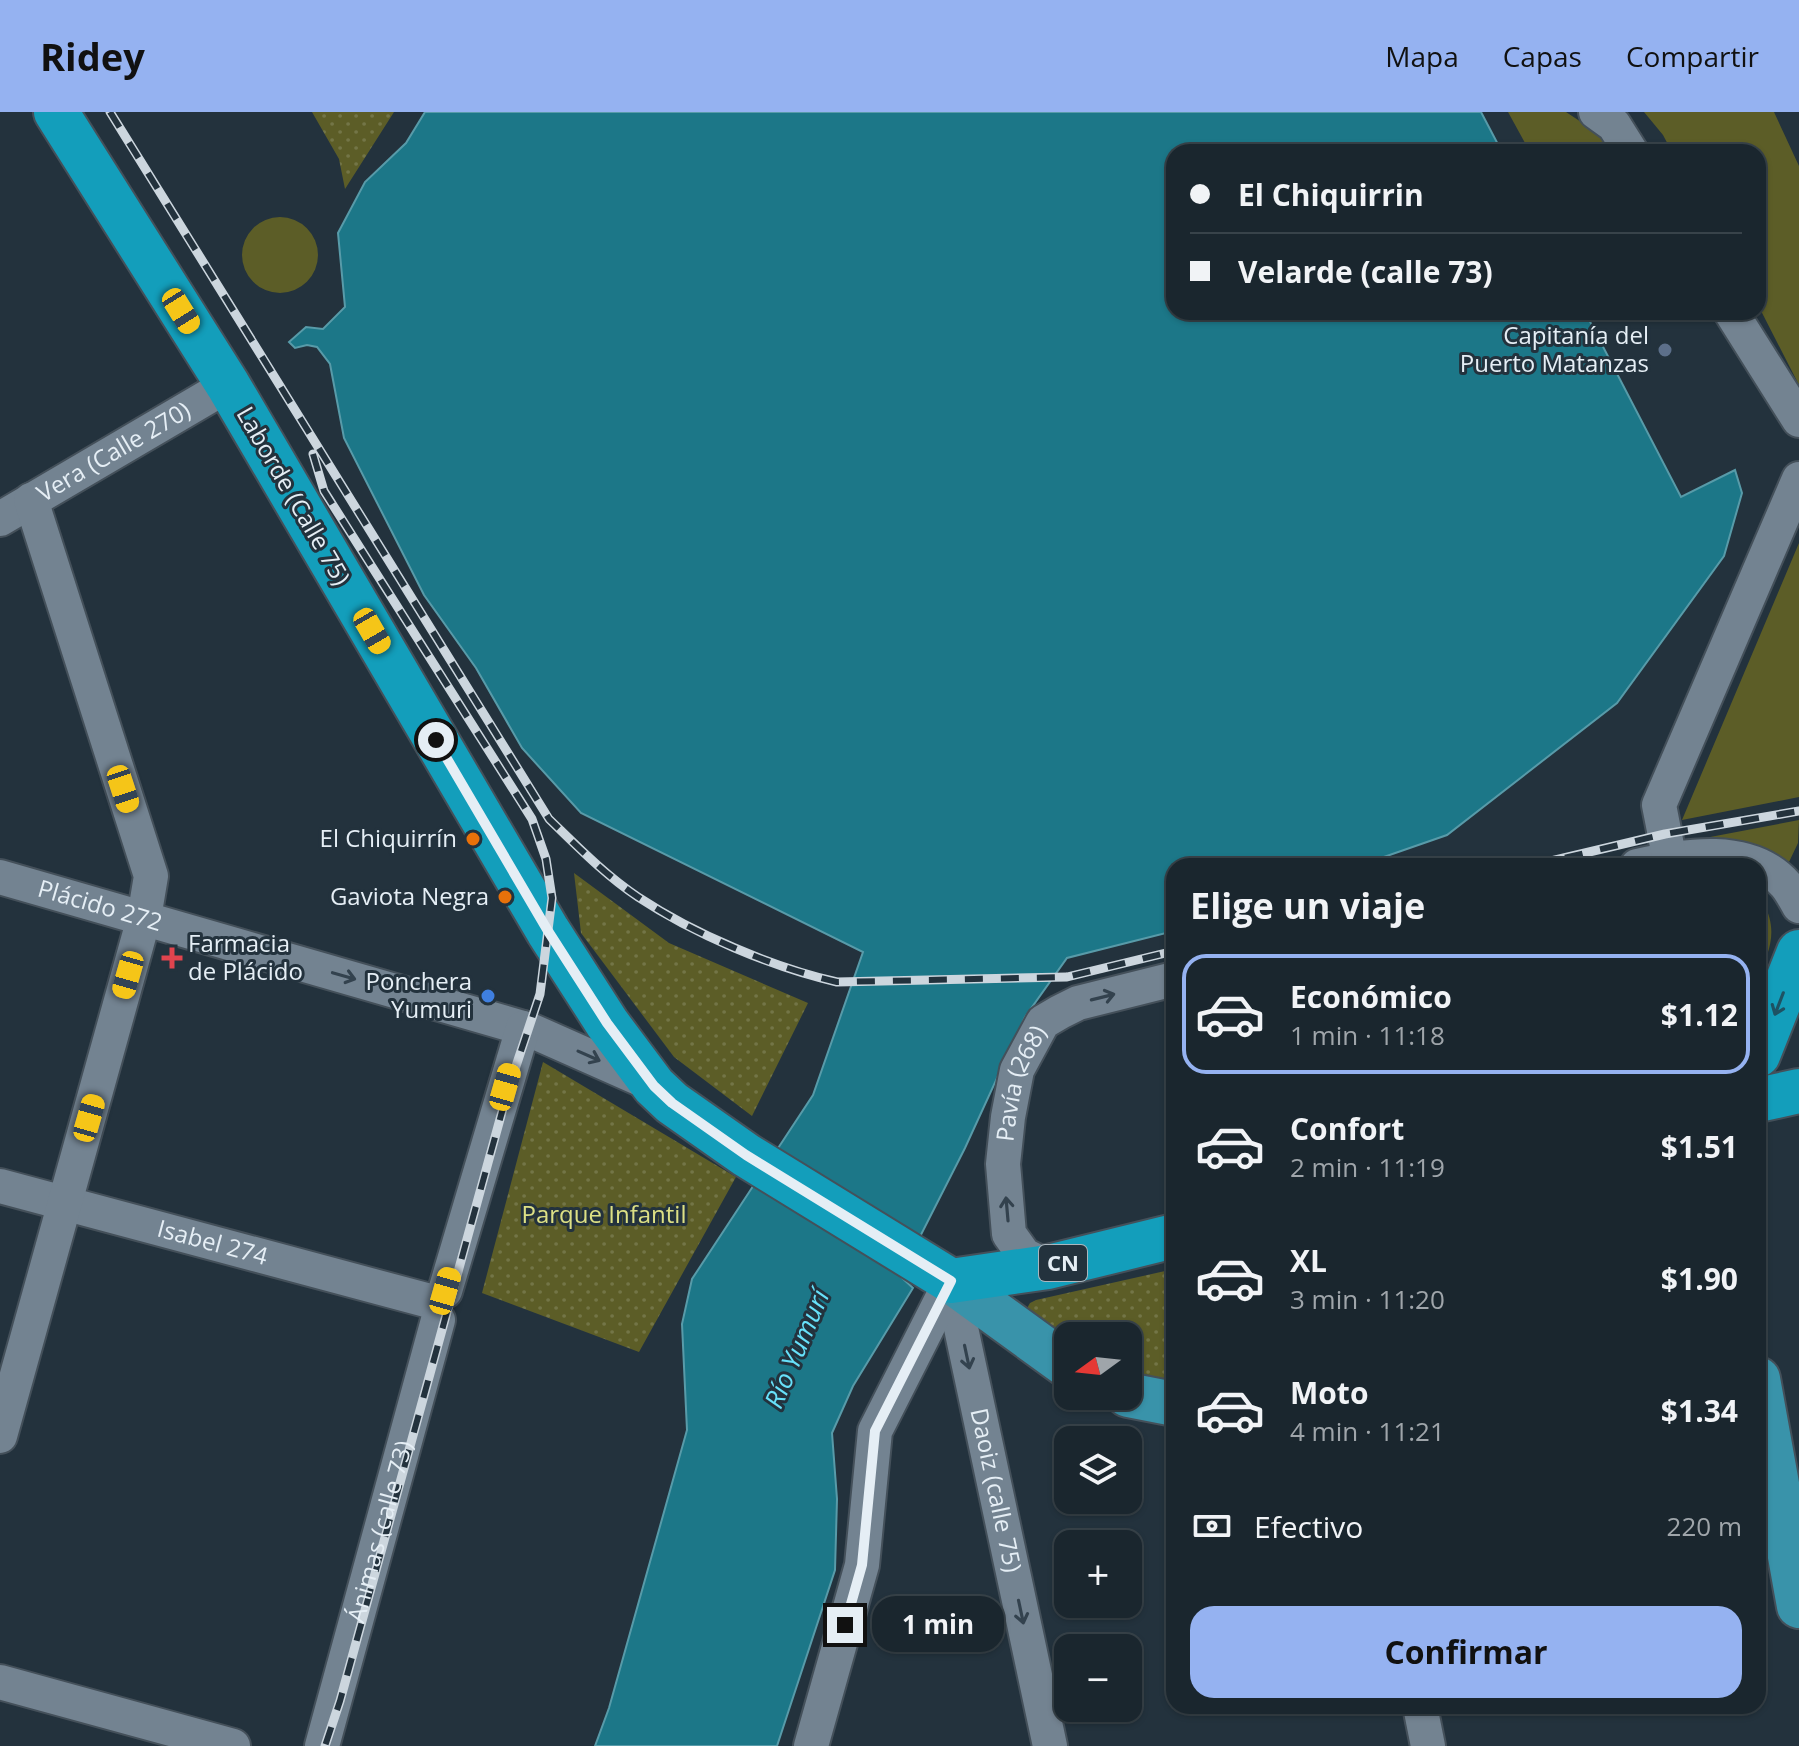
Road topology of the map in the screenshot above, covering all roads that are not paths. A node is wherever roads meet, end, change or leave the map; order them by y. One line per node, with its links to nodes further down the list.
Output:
1 (56, 112): 5 (highway, Laborde (Calle 75))
2 (1596, 112): 3 (street)
3 (1626, 144)
4 (1736, 320): 6 (street)
5 (228, 385): 8 (street, Vera (Calle 270)); 19 (highway, Laborde (Calle 75))
6 (1799, 420)
7 (1799, 479): 10 (street)
8 (31, 500): 9 (street, Vera (Calle 270)); 14 (street)
9 (0, 519)
10 (1659, 858)
11 (1766, 871): 13 (street)
12 (0, 877): 14 (street, Plácido 272)
13 (1799, 906)
14 (144, 918): 17 (street, Plácido 272, one-way to 17); 23 (street)
15 (1799, 952): 18 (highway, one-way to 18)
16 (1166, 981): 25 (street, Pavía (268), one-way to 16)
17 (523, 1028): 19 (street, Plácido 272, one-way to 19); 27 (street, Ánimas (calle 73))
18 (1766, 1035)
19 (654, 1086): 26 (highway, Laborde (Calle 75))
20 (1799, 1091): 21 (highway)
21 (1766, 1098)
22 (0, 1186): 23 (street, Isabel 274)
23 (65, 1203): 27 (street, Isabel 274); 32 (street)
24 (1166, 1238): 25 (highway, CN)
25 (1048, 1267): 26 (highway, CN)
26 (942, 1276): 28 (main road); 39 (street); 40 (street, Daoiz (calle 75), one-way to 40)
27 (437, 1304): 38 (street, Ánimas (calle 73))
28 (1054, 1356)
29 (1142, 1398): 30 (main road)
30 (1166, 1402)
31 (1766, 1429): 33 (main road)
32 (0, 1436)
33 (1780, 1516): 34 (main road)
34 (1799, 1606)
35 (0, 1682): 37 (street)
36 (1422, 1714): 41 (street)
37 (233, 1746)
38 (322, 1746)
39 (811, 1746)
40 (1050, 1746)
41 (1428, 1746)

